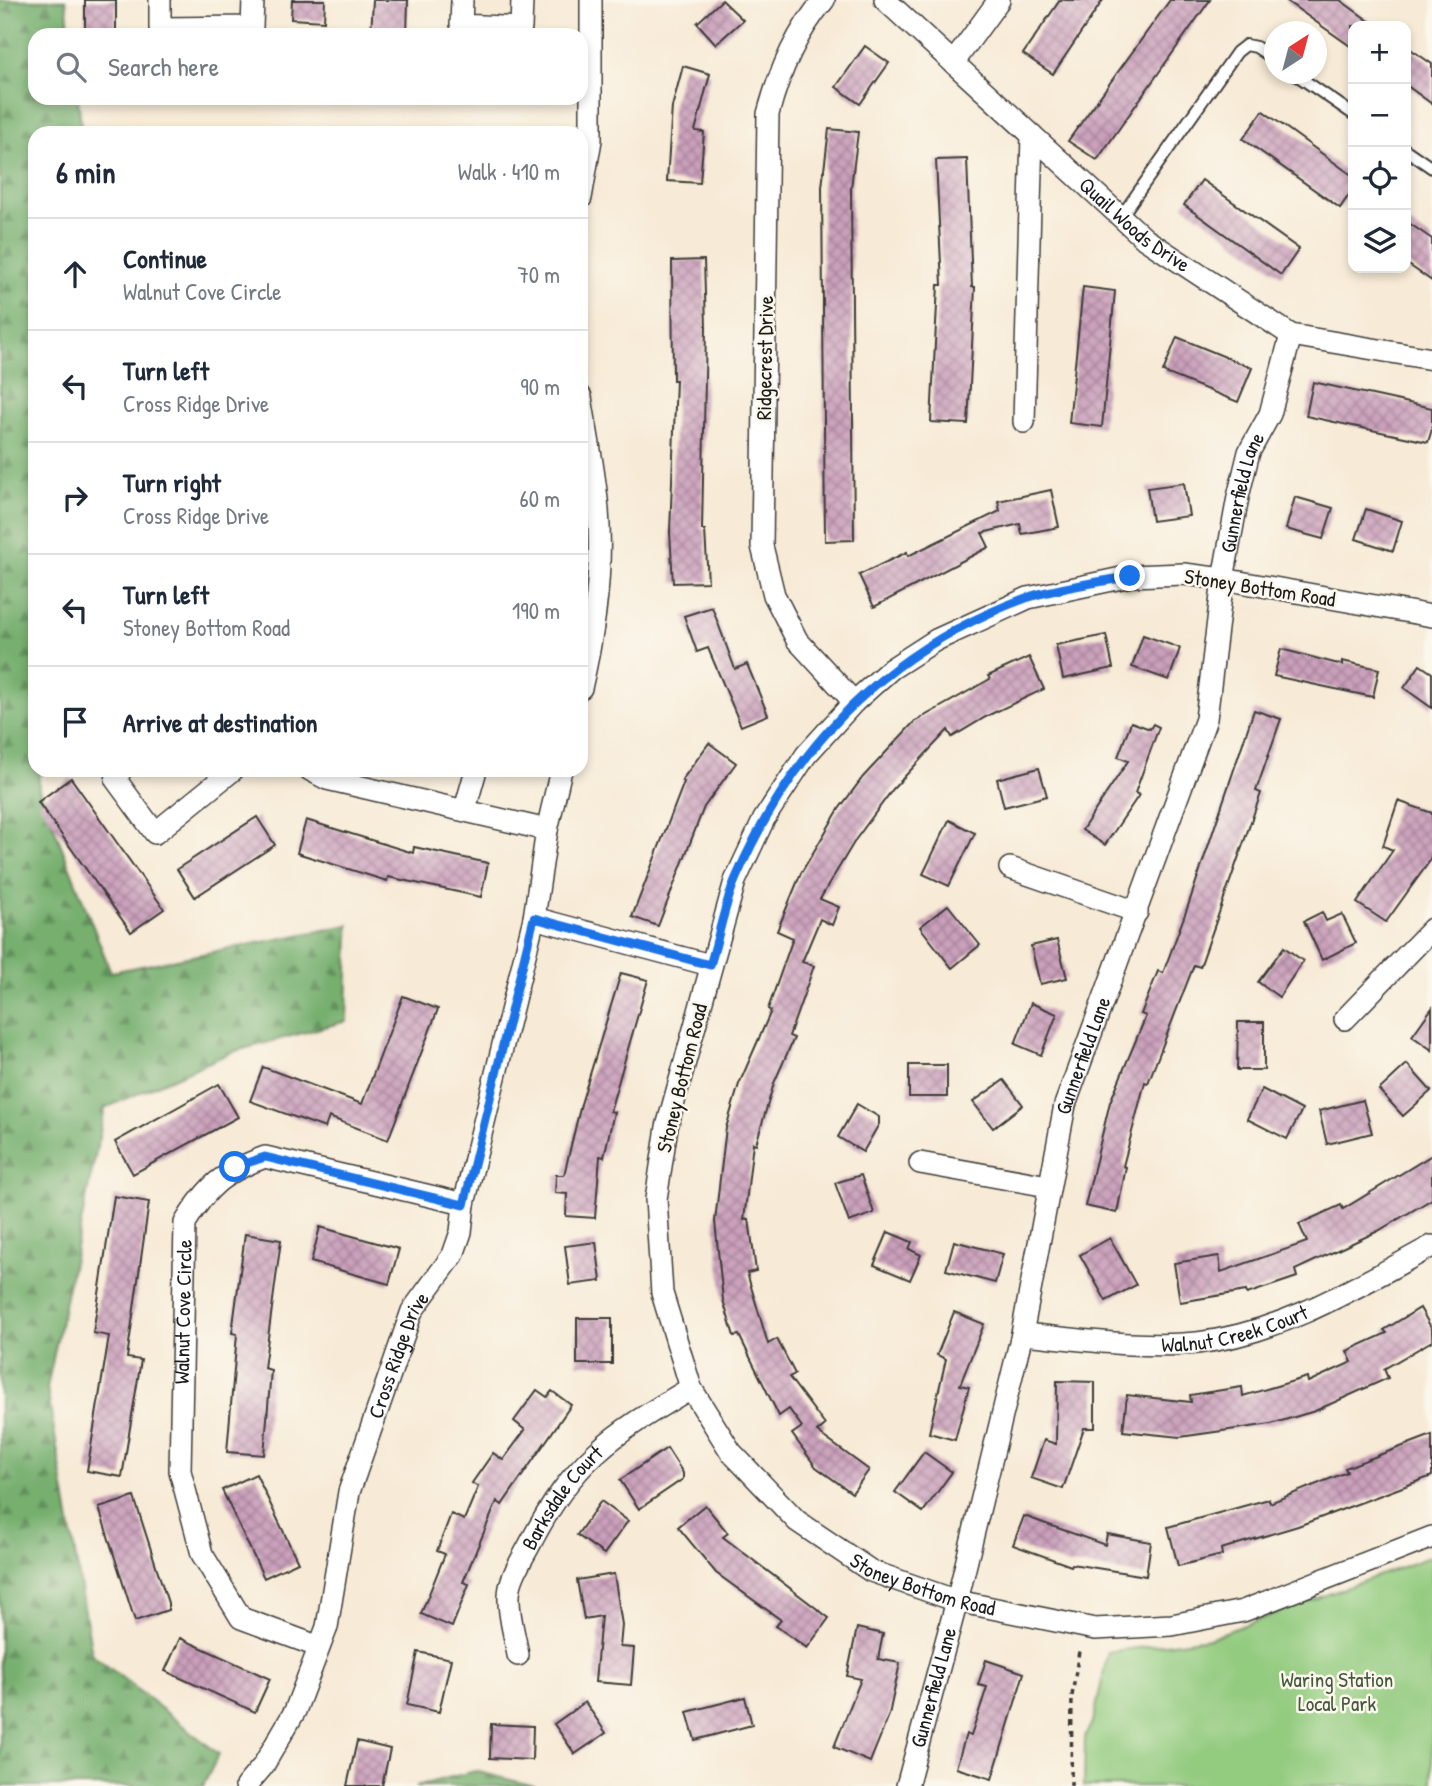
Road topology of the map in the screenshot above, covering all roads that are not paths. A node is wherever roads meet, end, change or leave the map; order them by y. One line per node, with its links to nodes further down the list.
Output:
1 (160, 0): 2 (street)
2 (253, 0)
3 (462, 0): 4 (street)
4 (522, 0)
5 (590, 0): 15 (street)
6 (824, 0): 25 (street, Ridgecrest Drive)
7 (885, 0): 10 (street, Quail Woods Drive)
8 (999, 0): 10 (street)
9 (1264, 52): 17 (lane)
10 (954, 62): 13 (street, Quail Woods Drive)
11 (1310, 84): 12 (lane)
12 (1348, 110)
13 (1032, 135): 17 (street, Quail Woods Drive); 20 (street)
14 (1411, 153): 16 (lane)
15 (588, 157)
16 (1432, 168)
17 (1120, 218): 18 (street, Quail Woods Drive)
18 (1291, 335): 19 (street, Quail Woods Drive); 22 (street, Gunnerfield Lane)
19 (1432, 359)
20 (1024, 422)
21 (588, 444): 24 (street)
22 (1223, 579): 23 (street, Stoney Bottom Road); 25 (street, Stoney Bottom Road); 34 (street, Gunnerfield Lane)
23 (1432, 616)
24 (588, 658)
25 (854, 702): 37 (street, Stoney Bottom Road)
26 (118, 777): 27 (street)
27 (224, 777)
28 (323, 777): 31 (street)
29 (474, 777): 31 (street)
30 (559, 777): 32 (street, Cross Ridge Drive)
31 (465, 809): 32 (street)
32 (547, 830): 35 (street, Cross Ridge Drive)
33 (1010, 868): 34 (street)
34 (1137, 912): 40 (street, Gunnerfield Lane)
35 (534, 918): 37 (street); 41 (street, Cross Ridge Drive)
36 (1432, 929): 38 (street)
37 (710, 965): 44 (street, Stoney Bottom Road)
38 (1345, 1019)
39 (920, 1163): 40 (street)
40 (1048, 1186): 43 (street, Gunnerfield Lane)
41 (464, 1205): 47 (street, Cross Ridge Drive); 47 (street, Walnut Cove Circle)
42 (1432, 1246): 43 (street, Walnut Creek Court)
43 (1022, 1334): 46 (street, Gunnerfield Lane)
44 (691, 1388): 46 (street, Stoney Bottom Road); 48 (street, Barksdale Court)
45 (1432, 1537): 46 (street, Stoney Bottom Road)
46 (957, 1601): 50 (street, Gunnerfield Lane)
47 (317, 1646): 49 (street, Cross Ridge Drive)
48 (518, 1655)
49 (246, 1786)
50 (907, 1786)

